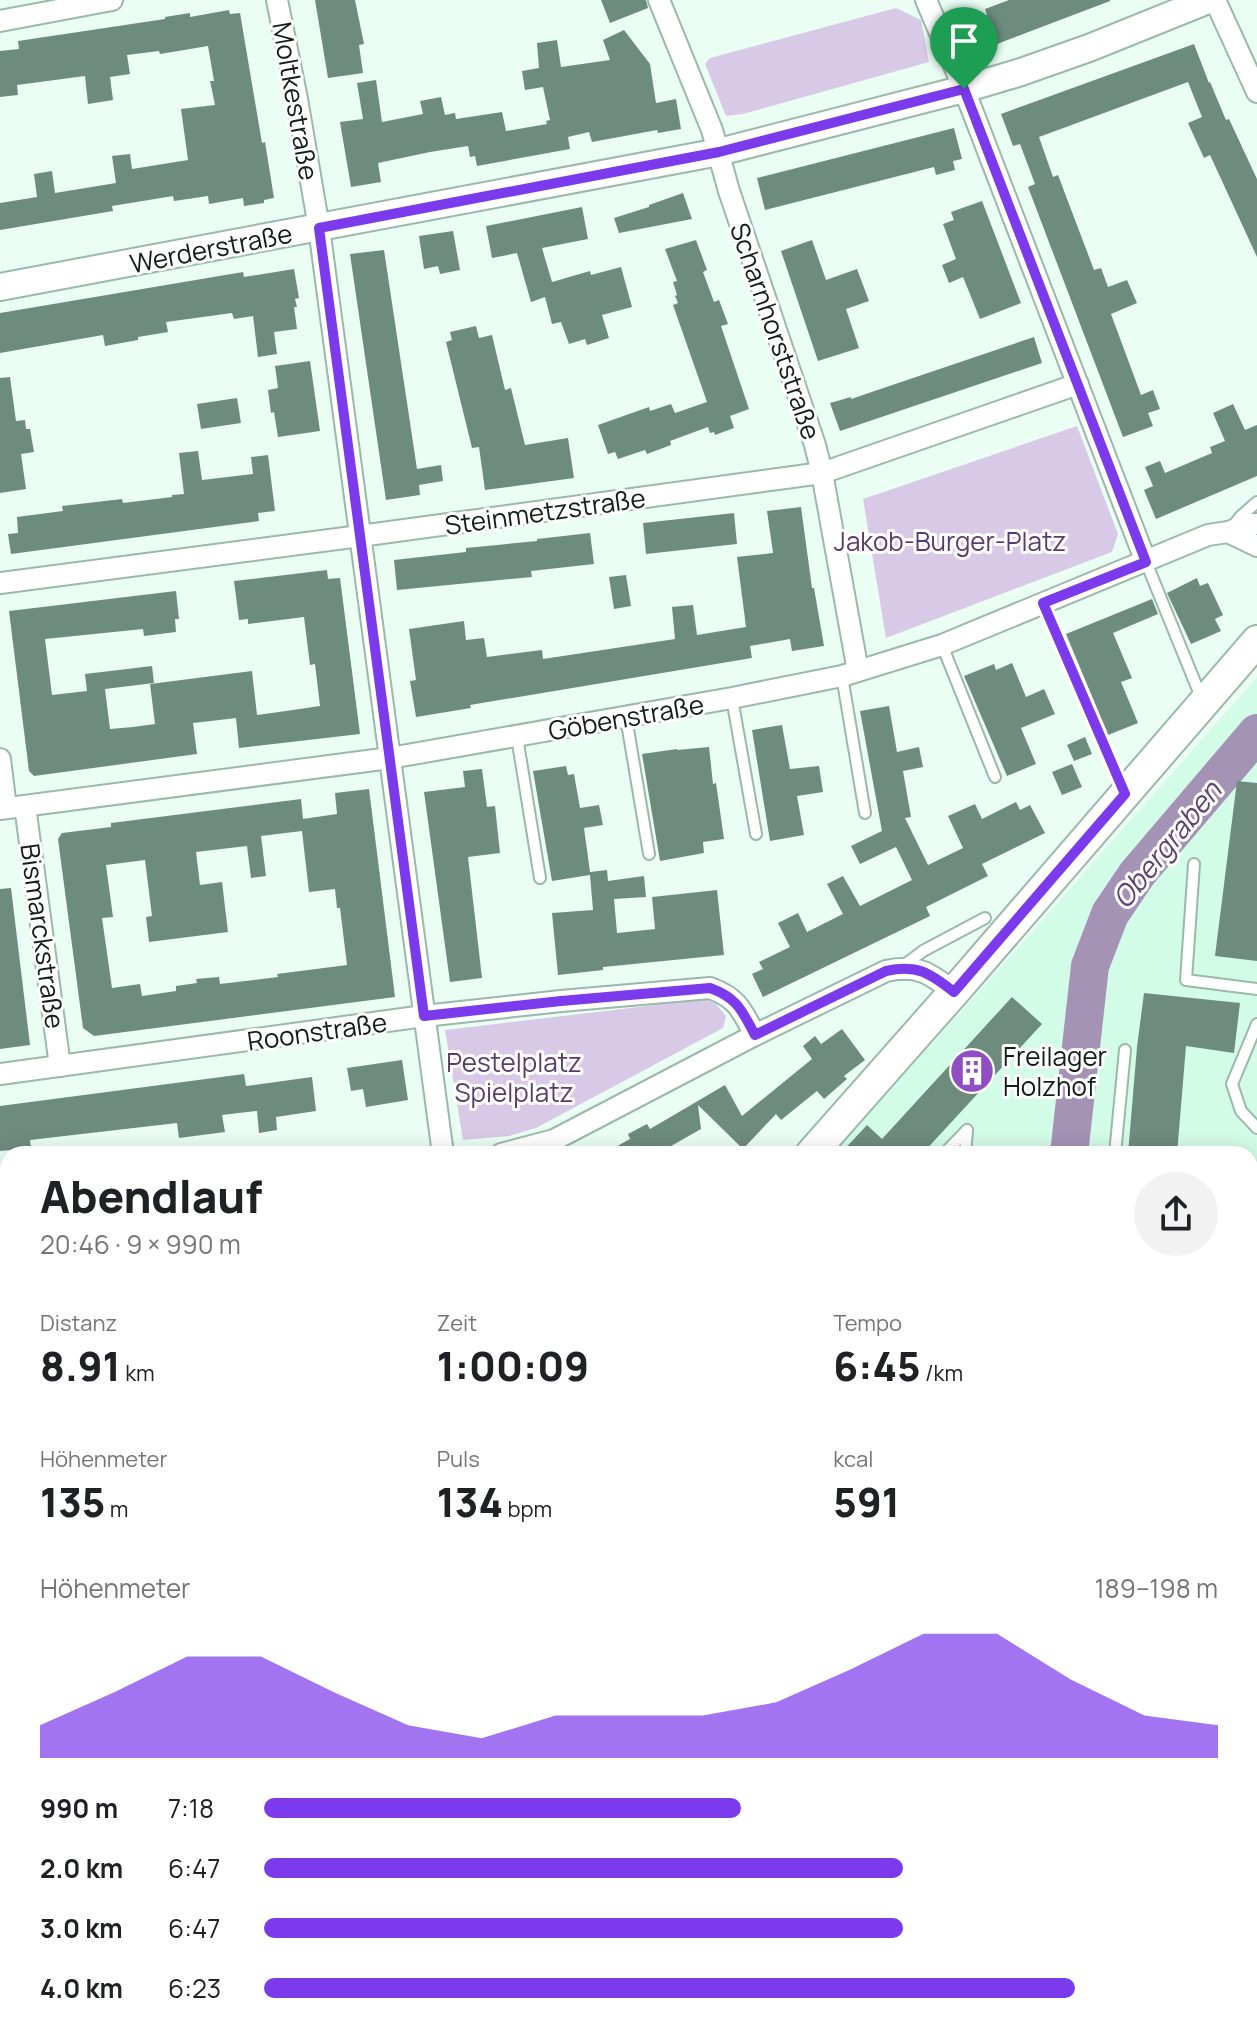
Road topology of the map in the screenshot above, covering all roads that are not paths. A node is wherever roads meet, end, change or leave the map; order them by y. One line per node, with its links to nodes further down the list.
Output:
1 (112, 0): 7 (street)
2 (277, 0): 11 (street, Moltkestraße)
3 (659, 0): 10 (street, Scharnhorststraße)
4 (926, 0): 8 (street)
5 (1208, 0): 8 (street, Werderstraße)
6 (1215, 0): 9 (street)
7 (0, 21)
8 (964, 89): 10 (street, Werderstraße); 13 (street)
9 (1257, 92)
10 (719, 152): 11 (street, Werderstraße); 14 (street, Scharnhorststraße)
11 (319, 228): 12 (street, Werderstraße); 18 (street, Moltkestraße)
12 (0, 287)
13 (1078, 384): 14 (street, Steinmetzstraße); 20 (street)
14 (822, 473): 18 (street, Steinmetzstraße); 25 (street, Scharnhorststraße)
15 (1257, 502): 17 (lane)
16 (1257, 524): 17 (street, Göbenstraße)
17 (1228, 532): 19 (street); 20 (street, Göbenstraße)
18 (360, 536): 21 (street, Steinmetzstraße); 30 (street, Moltkestraße)
19 (1257, 546)
20 (1146, 562): 22 (street, Göbenstraße); 27 (lane)
21 (0, 583)
22 (1043, 603): 24 (street, Göbenstraße); 33 (lane)
23 (1257, 641): 27 (main road)
24 (942, 645): 25 (street, Göbenstraße); 32 (lane)
25 (850, 674): 26 (street, Göbenstraße); 35 (lane)
26 (732, 698): 28 (street, Göbenstraße); 36 (lane)
27 (1204, 702): 33 (main road)
28 (626, 717): 29 (street, Göbenstraße); 37 (lane)
29 (517, 737): 30 (street, Göbenstraße); 39 (lane)
30 (390, 758): 34 (street, Göbenstraße); 44 (street, Moltkestraße)
31 (0, 759): 34 (street, Bismarckstraße)
32 (995, 777)
33 (1125, 794): 43 (main road)
34 (10, 807): 48 (street, Bismarckstraße)
35 (865, 813)
36 (756, 834)
37 (649, 854)
38 (1194, 864): 42 (lane)
39 (540, 878)
40 (985, 918): 41 (lane)
41 (901, 968): 43 (street); 46 (street)
42 (1257, 989)
43 (954, 992): 53 (main road)
44 (424, 1016): 46 (street, Roonstraße); 48 (street, Roonstraße); 51 (street, Moltkestraße)
45 (1257, 1024): 50 (lane)
46 (755, 1035): 52 (street)
47 (1125, 1050): 56 (lane)
48 (60, 1066): 49 (street, Roonstraße)
49 (0, 1074)
50 (1257, 1128)
51 (442, 1146)
52 (531, 1146)
53 (818, 1146)
54 (952, 1146): 55 (lane)
55 (966, 1146)
56 (1116, 1146)

